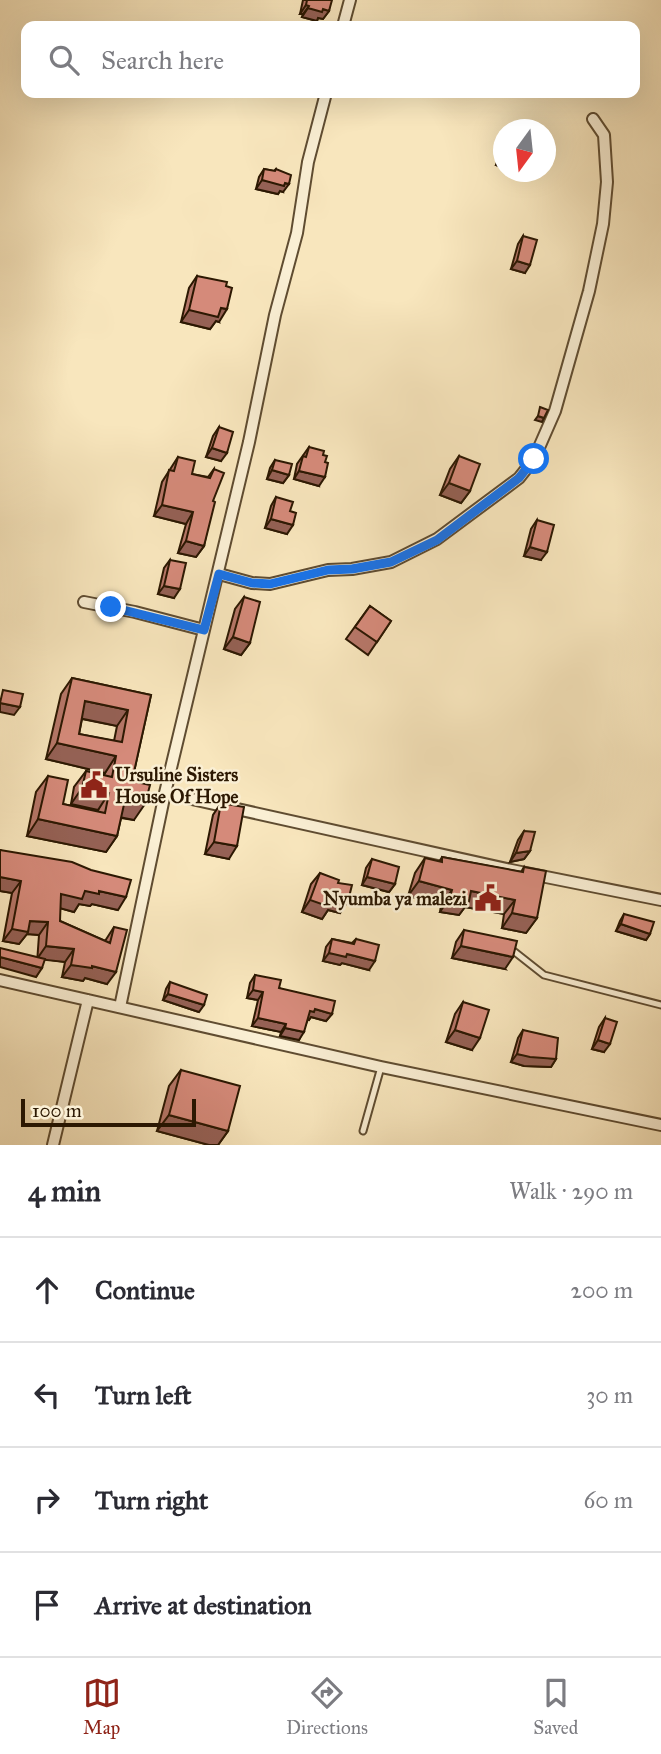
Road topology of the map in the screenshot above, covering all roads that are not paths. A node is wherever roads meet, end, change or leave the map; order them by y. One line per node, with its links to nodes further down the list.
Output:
1 (350, 0): 2 (street)
2 (344, 21)
3 (325, 98): 5 (street)
4 (593, 119): 5 (street)
5 (219, 574): 7 (street)
6 (84, 602): 7 (street)
7 (204, 630): 8 (street)
8 (165, 793): 9 (street); 14 (street)
9 (661, 900)
10 (503, 943): 13 (lane)
11 (0, 980): 12 (street)
12 (88, 1000): 14 (street); 18 (street)
13 (661, 1005)
14 (120, 1007): 15 (street)
15 (381, 1067): 16 (street); 17 (lane)
16 (661, 1125)
17 (363, 1131)
18 (53, 1145)

